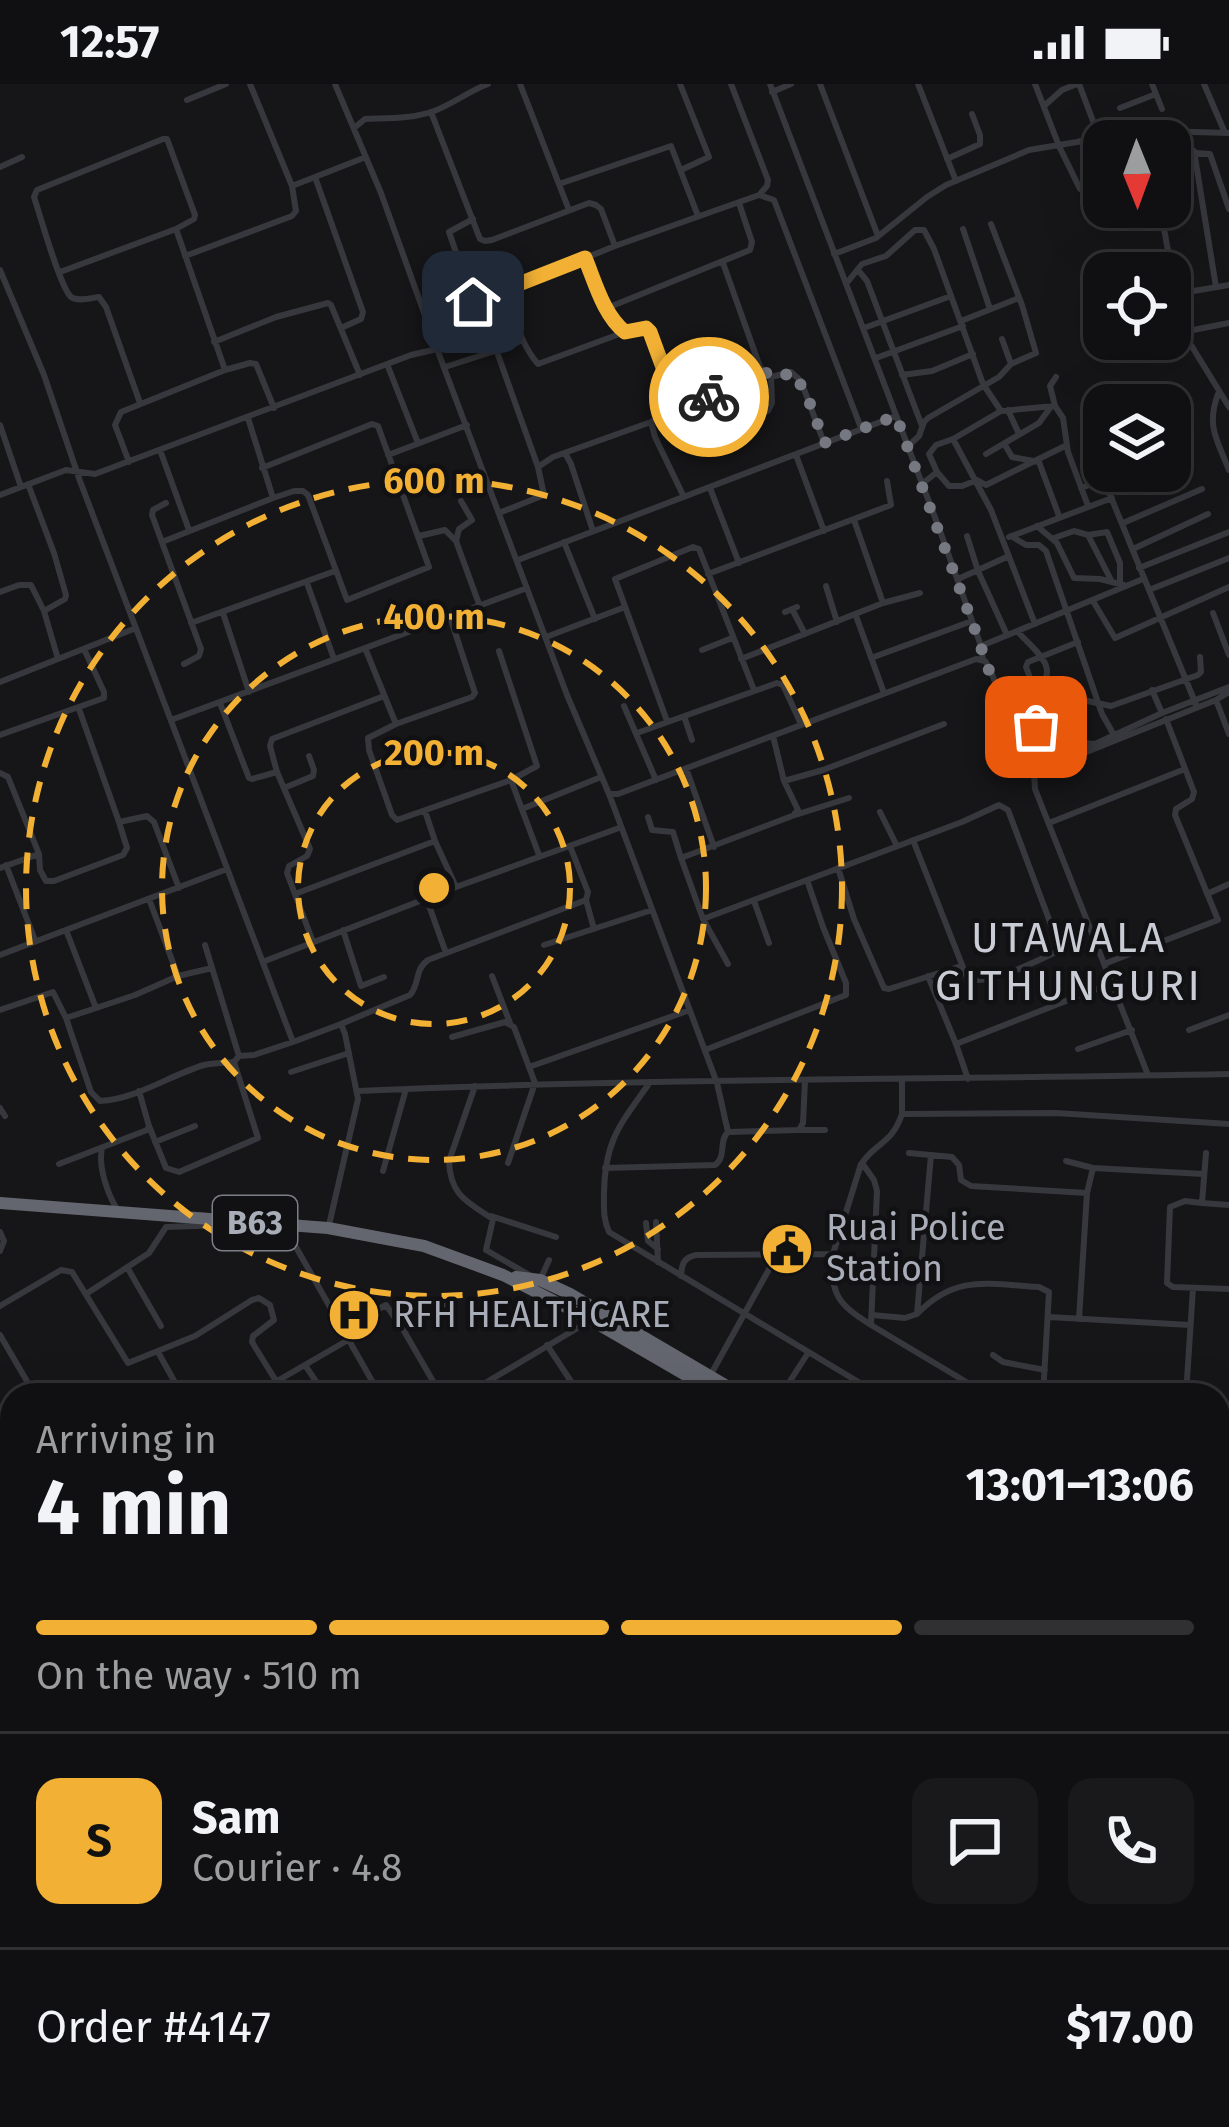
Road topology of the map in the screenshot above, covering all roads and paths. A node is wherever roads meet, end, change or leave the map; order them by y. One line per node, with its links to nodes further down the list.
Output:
1 (226, 84): 17 (street)
2 (250, 84): 39 (street)
3 (335, 84): 24 (street)
4 (488, 84): 21 (street)
5 (520, 84): 38 (street)
6 (680, 84): 34 (street)
7 (730, 84): 36 (street)
8 (791, 84): 15 (street)
9 (820, 84): 51 (street)
10 (918, 84): 32 (street)
11 (1035, 84): 18 (street)
12 (1078, 84): 18 (street); 23 (street)
13 (1153, 84): 16 (street)
14 (1204, 84): 26 (street)
15 (771, 88): 53 (street)
16 (1156, 94): 19 (street); 20 (street)
17 (187, 100)
18 (1044, 106): 28 (street)
19 (1120, 108)
20 (1162, 109)
21 (431, 112): 24 (street); 47 (street)
22 (972, 114): 32 (street)
23 (1092, 120)
24 (354, 128): 31 (street)
25 (1191, 132): 26 (street)
26 (1227, 133)
27 (1083, 141): 28 (street)
28 (1059, 146): 37 (street); 40 (street)
29 (1193, 152): 44 (street); 62 (street)
30 (22, 157): 33 (street)
31 (366, 157): 35 (street); 71 (street)
32 (947, 160): 37 (street)
33 (0, 167)
34 (681, 170): 38 (street); 46 (street)
35 (315, 177): 39 (street); 74 (street)
36 (768, 180): 41 (street); 42 (street)
37 (956, 181): 51 (street)
38 (559, 184): 45 (street)
39 (292, 185): 54 (street)
40 (1083, 190)
41 (759, 195): 42 (street); 43 (street)
42 (774, 200): 111 (street)
43 (739, 202): 46 (street); 56 (street)
44 (1229, 209)
45 (568, 211): 47 (street); 52 (street)
46 (698, 216): 52 (street)
47 (473, 219): 67 (street)
48 (991, 224): 66 (street)
49 (176, 229): 54 (street); 59 (street); 59 (street)
50 (963, 229): 69 (street)
51 (878, 236): 53 (street)
52 (614, 246): 55 (street)
53 (834, 254): 60 (street)
54 (185, 256): 80 (street)
55 (585, 258): 63 (street); 68 (street)
56 (723, 263): 68 (street); 91 (street)
57 (0, 270): 131 (street)
58 (858, 270): 60 (street); 65 (street); 70 (street)
59 (60, 272): 99 (street)
60 (846, 284): 75 (street)
61 (1229, 285): 62 (street)
62 (1216, 287): 64 (street)
63 (505, 289): 67 (street); 79 (street)
64 (1191, 291)
65 (951, 296): 70 (street); 72 (street)
66 (1019, 298): 69 (street); 88 (street)
67 (473, 302): 71 (street)
68 (607, 308): 77 (street)
69 (990, 309): 72 (street)
70 (881, 321): 75 (street); 84 (street)
71 (428, 322): 82 (street)
72 (962, 323): 84 (street); 85 (street)
73 (1229, 323): 76 (street)
74 (340, 328): 80 (street); 92 (street)
75 (863, 328): 86 (street)
76 (1191, 331)
77 (625, 332): 79 (street); 103 (street)
78 (1002, 338): 88 (street)
79 (522, 340): 83 (street)
80 (214, 342): 90 (street)
81 (1191, 344): 98 (street)
82 (436, 349): 87 (street); 89 (street)
83 (498, 350): 89 (street); 129 (street)
84 (892, 350): 86 (street); 95 (street)
85 (973, 354): 95 (street); 96 (street)
86 (875, 359): 97 (street)
87 (387, 364): 92 (street); 114 (street)
88 (1011, 364): 96 (street)
89 (446, 368): 109 (street)
90 (225, 370): 99 (street); 102 (street)
91 (763, 370): 93 (street); 103 (street)
92 (360, 375): 102 (street)
93 (771, 377): 103 (street); 115 (street)
94 (1056, 377): 100 (street)
95 (903, 379): 97 (street); 110 (street)
96 (984, 386): 104 (street); 110 (street)
97 (885, 389): 105 (street)
98 (1219, 391): 101 (street); 120 (street)
99 (140, 404): 127 (street)
100 (1052, 406): 104 (street); 112 (street); 118 (street)
101 (1229, 407)
102 (274, 408): 106 (street)
103 (678, 409): 107 (street)
104 (1004, 410): 112 (street); 113 (street)
105 (896, 416): 111 (street); 119 (street)
106 (248, 418): 121 (street); 128 (street)
107 (651, 422): 122 (street); 142 (street)
108 (0, 425): 136 (street)
109 (467, 425): 114 (street); 148 (street)
110 (922, 426): 119 (street)
111 (862, 429): 115 (street)
112 (1019, 434): 117 (street)
113 (953, 439): 132 (street); 133 (street)
114 (418, 443): 123 (street)
115 (824, 443): 124 (street)
116 (1229, 444): 120 (street)
117 (1005, 445): 125 (street); 126 (street)
118 (1067, 445): 126 (street); 138 (street)
119 (907, 447): 135 (street)
120 (1220, 448): 130 (street)
121 (160, 450): 127 (street); 154 (street)
122 (565, 452): 129 (street); 155 (street)
123 (388, 454): 128 (street); 159 (street)
124 (795, 454): 137 (street); 156 (street)
125 (986, 454)
126 (1036, 460): 133 (street); 150 (street)
127 (129, 462): 131 (street)
128 (262, 467): 143 (street)
129 (538, 467): 148 (street)
130 (1229, 470)
131 (78, 472): 136 (street); 202 (street)
132 (937, 472): 133 (street); 135 (street)
133 (977, 480): 161 (street)
134 (887, 481): 151 (street)
135 (922, 484): 176 (street)
136 (25, 486): 141 (street); 190 (street)
137 (710, 487): 142 (street); 170 (street)
138 (1081, 488): 147 (street)
139 (1202, 489): 152 (street)
140 (1109, 492): 144 (street)
141 (0, 495)
142 (684, 496): 155 (street)
143 (273, 498): 154 (street); 172 (street)
144 (1112, 498): 147 (street); 152 (street)
145 (461, 501): 163 (street)
146 (166, 502): 164 (street)
147 (1088, 506): 150 (street)
148 (499, 513): 169 (street)
149 (1208, 514): 166 (street)
150 (1059, 516): 153 (street)
151 (854, 520): 156 (street); 186 (street)
152 (1123, 523): 166 (street)
153 (1037, 526): 161 (street); 162 (street)
154 (190, 530): 164 (street)
155 (593, 531): 165 (street)
156 (824, 531): 170 (street)
157 (1229, 532): 171 (street)
158 (1088, 535): 162 (street); 178 (street); 178 (street)
159 (418, 536): 163 (street); 172 (street)
160 (967, 536): 173 (street)
161 (1007, 538): 167 (street); 191 (street)
162 (1053, 538): 178 (street)
163 (456, 541): 187 (street)
164 (162, 542): 200 (street)
165 (565, 542): 169 (street); 197 (street)
166 (1134, 549): 171 (street)
167 (1009, 556): 173 (street); 201 (street)
168 (1229, 558): 182 (street)
169 (518, 560): 181 (street)
170 (739, 563): 174 (street)
171 (1139, 568): 175 (street)
172 (335, 571): 177 (street)
173 (977, 571): 176 (street); 205 (street)
174 (708, 574): 188 (street); 207 (street)
175 (1143, 579): 178 (street); 182 (street)
176 (957, 580): 198 (street)
177 (307, 583): 192 (street); 219 (street)
178 (1120, 583): 185 (street)
179 (826, 586): 199 (street)
180 (1229, 587): 195 (street)
181 (529, 588): 187 (street); 206 (street)
182 (1148, 590): 195 (street)
183 (0, 592): 190 (street)
184 (920, 593): 186 (street)
185 (1093, 601): 191 (street); 195 (street)
186 (883, 603): 194 (street)
187 (479, 606): 196 (street)
188 (625, 607): 197 (street); 243 (street)
189 (792, 609): 204 (street)
190 (44, 611): 218 (street)
191 (1068, 611): 201 (street); 208 (street)
192 (223, 613): 200 (street); 228 (street)
193 (1213, 614): 215 (street)
194 (856, 616): 199 (street); 217 (street)
195 (1159, 616): 223 (street)
196 (450, 617): 210 (street); 244 (street)
197 (596, 619): 206 (street)
198 (971, 621): 209 (street); 217 (street)
199 (837, 622): 204 (street)
200 (191, 623): 222 (street)
201 (1035, 624): 203 (street)
202 (136, 628): 211 (street); 242 (street)
203 (1017, 631): 205 (street); 214 (street)
204 (805, 634): 220 (street)
205 (1007, 635): 209 (street)
206 (546, 638): 263 (street)
207 (733, 638): 212 (street); 220 (street)
208 (1078, 642): 214 (street); 236 (street)
209 (981, 646): 221 (street)
210 (364, 648): 219 (street); 231 (street)
211 (84, 649): 218 (street); 239 (street)
212 (701, 650)
213 (499, 651): 264 (street)
214 (1041, 655): 230 (street); 230 (street)
215 (1229, 655)
216 (1200, 657): 223 (street)
217 (871, 658): 229 (street)
218 (58, 659): 224 (street)
219 (334, 659): 228 (street)
220 (741, 659): 227 (street)
221 (983, 660): 229 (street); 234 (street)
222 (184, 664)
223 (1184, 680): 226 (street); 237 (street)
224 (0, 682)
225 (1229, 689): 233 (street); 237 (street)
226 (1152, 690): 236 (street); 241 (street)
227 (754, 691): 240 (street); 245 (street)
228 (249, 692): 235 (street)
229 (884, 693): 245 (street)
230 (1030, 694): 232 (street); 234 (street); 254 (street)
231 (384, 696): 244 (street); 261 (street)
232 (1073, 699): 236 (street); 253 (street)
233 (1216, 700): 237 (street); 248 (street)
234 (1003, 701): 256 (street)
235 (220, 703): 242 (street); 261 (street)
236 (1099, 704): 251 (street)
237 (1196, 704): 241 (street)
238 (624, 706): 247 (street)
239 (79, 709): 249 (street); 275 (street)
240 (684, 716): 243 (street); 252 (street)
241 (1164, 716): 251 (street); 259 (street); 260 (street)
242 (171, 720): 288 (street)
243 (667, 722): 247 (street)
244 (396, 724): 271 (street)
245 (801, 724): 250 (street)
246 (944, 724): 266 (street)
247 (637, 733): 265 (street)
248 (1229, 734)
249 (0, 735)
250 (772, 735): 258 (street); 266 (street)
251 (1114, 735): 255 (street)
252 (692, 740)
253 (1062, 742): 254 (street); 255 (street); 259 (street)
254 (1043, 743): 256 (street)
255 (1095, 744): 259 (street)
256 (1022, 753): 259 (street)
257 (309, 756): 267 (street)
258 (686, 768): 265 (street); 282 (street)
259 (1036, 769): 276 (street)
260 (1185, 769): 276 (street); 293 (street)
261 (277, 772): 267 (street)
262 (0, 773): 283 (street)
263 (601, 777): 268 (street); 270 (street)
264 (511, 780): 270 (street); 271 (street)
265 (656, 780): 268 (street)
266 (784, 782): 273 (street)
267 (284, 788): 294 (street)
268 (608, 794): 277 (street)
269 (849, 798): 273 (street)
270 (522, 809): 284 (street)
271 (425, 811): 279 (street)
272 (880, 812): 281 (street)
273 (792, 816): 282 (street)
274 (648, 817): 285 (street)
275 (119, 822): 283 (street); 292 (street)
276 (1049, 823): 315 (street)
277 (620, 828): 280 (street); 299 (street)
278 (913, 840): 281 (street); 316 (street); 316 (street)
279 (435, 841): 291 (street); 294 (street)
280 (570, 846): 284 (street); 297 (street)
281 (897, 846): 287 (street)
282 (714, 847): 285 (street)
283 (39, 854): 286 (street)
284 (540, 856): 291 (street)
285 (681, 858): 301 (street)
286 (3, 866): 306 (street)
287 (838, 868): 289 (street); 320 (street)
288 (227, 869): 292 (street); 313 (street)
289 (807, 880): 298 (street); 336 (street)
290 (1229, 884): 293 (street)
291 (456, 887): 295 (street)
292 (179, 888): 296 (street)
293 (1207, 894): 302 (street)
294 (294, 895): 307 (street)
295 (426, 898): 304 (street); 311 (street)
296 (149, 899): 305 (street); 318 (street)
297 (586, 900): 303 (street); 311 (street)
298 (754, 901): 301 (street); 308 (street)
299 (652, 910): 303 (street); 325 (street)
300 (1229, 916): 302 (street)
301 (703, 919): 314 (street)
302 (1218, 920): 315 (street)
303 (594, 928): 310 (street)
304 (344, 930): 307 (street); 321 (street)
305 (66, 931): 306 (street); 323 (street)
306 (36, 941): 312 (street)
307 (313, 942): 313 (street)
308 (769, 943)
309 (206, 945): 317 (street)
310 (544, 945)
311 (446, 952): 328 (street)
312 (0, 955)
313 (265, 961): 333 (street)
314 (728, 964)
315 (1104, 964): 322 (street)
316 (962, 966): 320 (street)
317 (212, 968): 318 (street); 338 (street)
318 (178, 976): 323 (street)
319 (492, 976): 329 (street)
320 (928, 976): 334 (street)
321 (384, 977)
322 (1112, 982): 330 (street); 334 (street)
323 (97, 1008): 327 (street)
324 (0, 1010): 327 (street)
325 (690, 1010): 336 (street); 339 (street)
326 (1229, 1015): 331 (street)
327 (66, 1018): 351 (street)
328 (341, 1024): 333 (street); 337 (street)
329 (510, 1024): 332 (street); 339 (street)
330 (1132, 1030): 335 (street); 342 (street)
331 (1189, 1030)
332 (452, 1037)
333 (293, 1042): 338 (street)
334 (956, 1044): 343 (street)
335 (1078, 1049)
336 (705, 1050): 347 (street)
337 (349, 1052): 340 (street); 352 (street)
338 (236, 1059): 351 (street); 360 (street)
339 (529, 1068): 346 (street)
340 (291, 1072)
341 (1229, 1073): 342 (street)
342 (1148, 1075): 343 (street)
343 (968, 1079): 344 (street)
344 (902, 1080): 345 (street); 353 (street)
345 (805, 1082): 347 (street); 357 (street)
346 (535, 1083): 348 (street); 349 (street); 366 (street)
347 (717, 1083): 348 (street); 359 (street)
348 (648, 1084): 369 (street)
349 (475, 1086): 350 (street); 378 (street)
350 (406, 1089): 352 (street); 371 (street)
351 (139, 1091): 355 (street)
352 (358, 1091): 384 (street)
353 (902, 1114): 354 (street); 367 (street)
354 (1229, 1124)
355 (149, 1126): 360 (street); 361 (street)
356 (195, 1126): 360 (street)
357 (799, 1130): 358 (street); 359 (street)
358 (825, 1130)
359 (728, 1132): 369 (street)
360 (155, 1142)
361 (103, 1147): 368 (street); 377 (street)
362 (909, 1153): 364 (street)
363 (1206, 1153): 372 (street)
364 (932, 1155): 373 (street); 404 (street)
365 (1066, 1161): 370 (street)
366 (508, 1163)
367 (862, 1163): 379 (street); 385 (street)
368 (59, 1164)
369 (605, 1168): 393 (street)
370 (1093, 1168): 372 (street); 373 (street)
371 (383, 1171)
372 (1204, 1174): 375 (street)
373 (1087, 1193): 408 (street)
374 (0, 1203): 377 (highway, B63)
375 (1202, 1203): 376 (street); 398 (street)
376 (1229, 1204)
377 (111, 1207): 380 (highway, B63)
378 (490, 1216): 387 (street); 397 (street)
379 (842, 1219): 385 (street); 391 (street)
380 (248, 1222): 383 (highway, B63); 394 (street)
381 (656, 1222): 388 (street)
382 (646, 1223): 388 (street)
383 (284, 1225): 384 (highway, B63); 413 (street)
384 (328, 1228): 395 (highway, B63)
385 (876, 1231): 406 (street)
386 (0, 1232): 389 (street)
387 (556, 1237)
388 (658, 1249): 393 (street)
389 (0, 1251)
390 (778, 1253): 391 (street); 396 (street); 405 (street)
391 (833, 1254): 410 (street)
392 (549, 1260): 397 (street)
393 (658, 1262): 396 (street)
394 (127, 1267): 400 (street); 412 (street)
395 (503, 1275): 397 (highway, B63); 401 (highway, B63)
396 (681, 1276): 405 (street)
397 (540, 1280): 401 (highway, B63)
398 (1193, 1288): 399 (street); 411 (street)
399 (1229, 1289)
400 (86, 1294): 402 (street); 418 (street)
401 (567, 1300): 409 (highway, B63); 423 (highway, B63)
402 (0, 1306)
403 (454, 1312): 414 (street)
404 (916, 1314): 406 (street); 407 (street)
405 (745, 1315): 419 (street); 423 (street)
406 (872, 1315): 410 (street)
407 (1049, 1317): 408 (street); 422 (street)
408 (1079, 1319): 411 (street)
409 (591, 1320): 417 (street); 424 (highway, B63)
410 (871, 1325): 439 (street)
411 (1190, 1325): 441 (street)
412 (161, 1326)
413 (343, 1329): 414 (street); 416 (street)
414 (404, 1331): 431 (street)
415 (1, 1339): 427 (street)
416 (348, 1340): 421 (street); 430 (street)
417 (548, 1345): 432 (street); 433 (street)
418 (158, 1352): 425 (street); 426 (street)
419 (808, 1353): 437 (street); 438 (street)
420 (993, 1355): 422 (street)
421 (305, 1364): 425 (street); 429 (street)
422 (1045, 1370): 440 (street)
423 (709, 1378): 436 (highway, B63)
424 (692, 1379): 434 (street); 435 (highway, B63)
425 (276, 1381): 428 (street)
426 (175, 1382)
427 (28, 1383)
428 (273, 1383)
429 (317, 1383)
430 (373, 1383)
431 (434, 1383)
432 (487, 1383)
433 (572, 1383)
434 (694, 1383)
435 (699, 1383)
436 (719, 1383)
437 (789, 1383)
438 (859, 1383)
439 (968, 1383)
440 (1044, 1383)
441 (1187, 1383)

